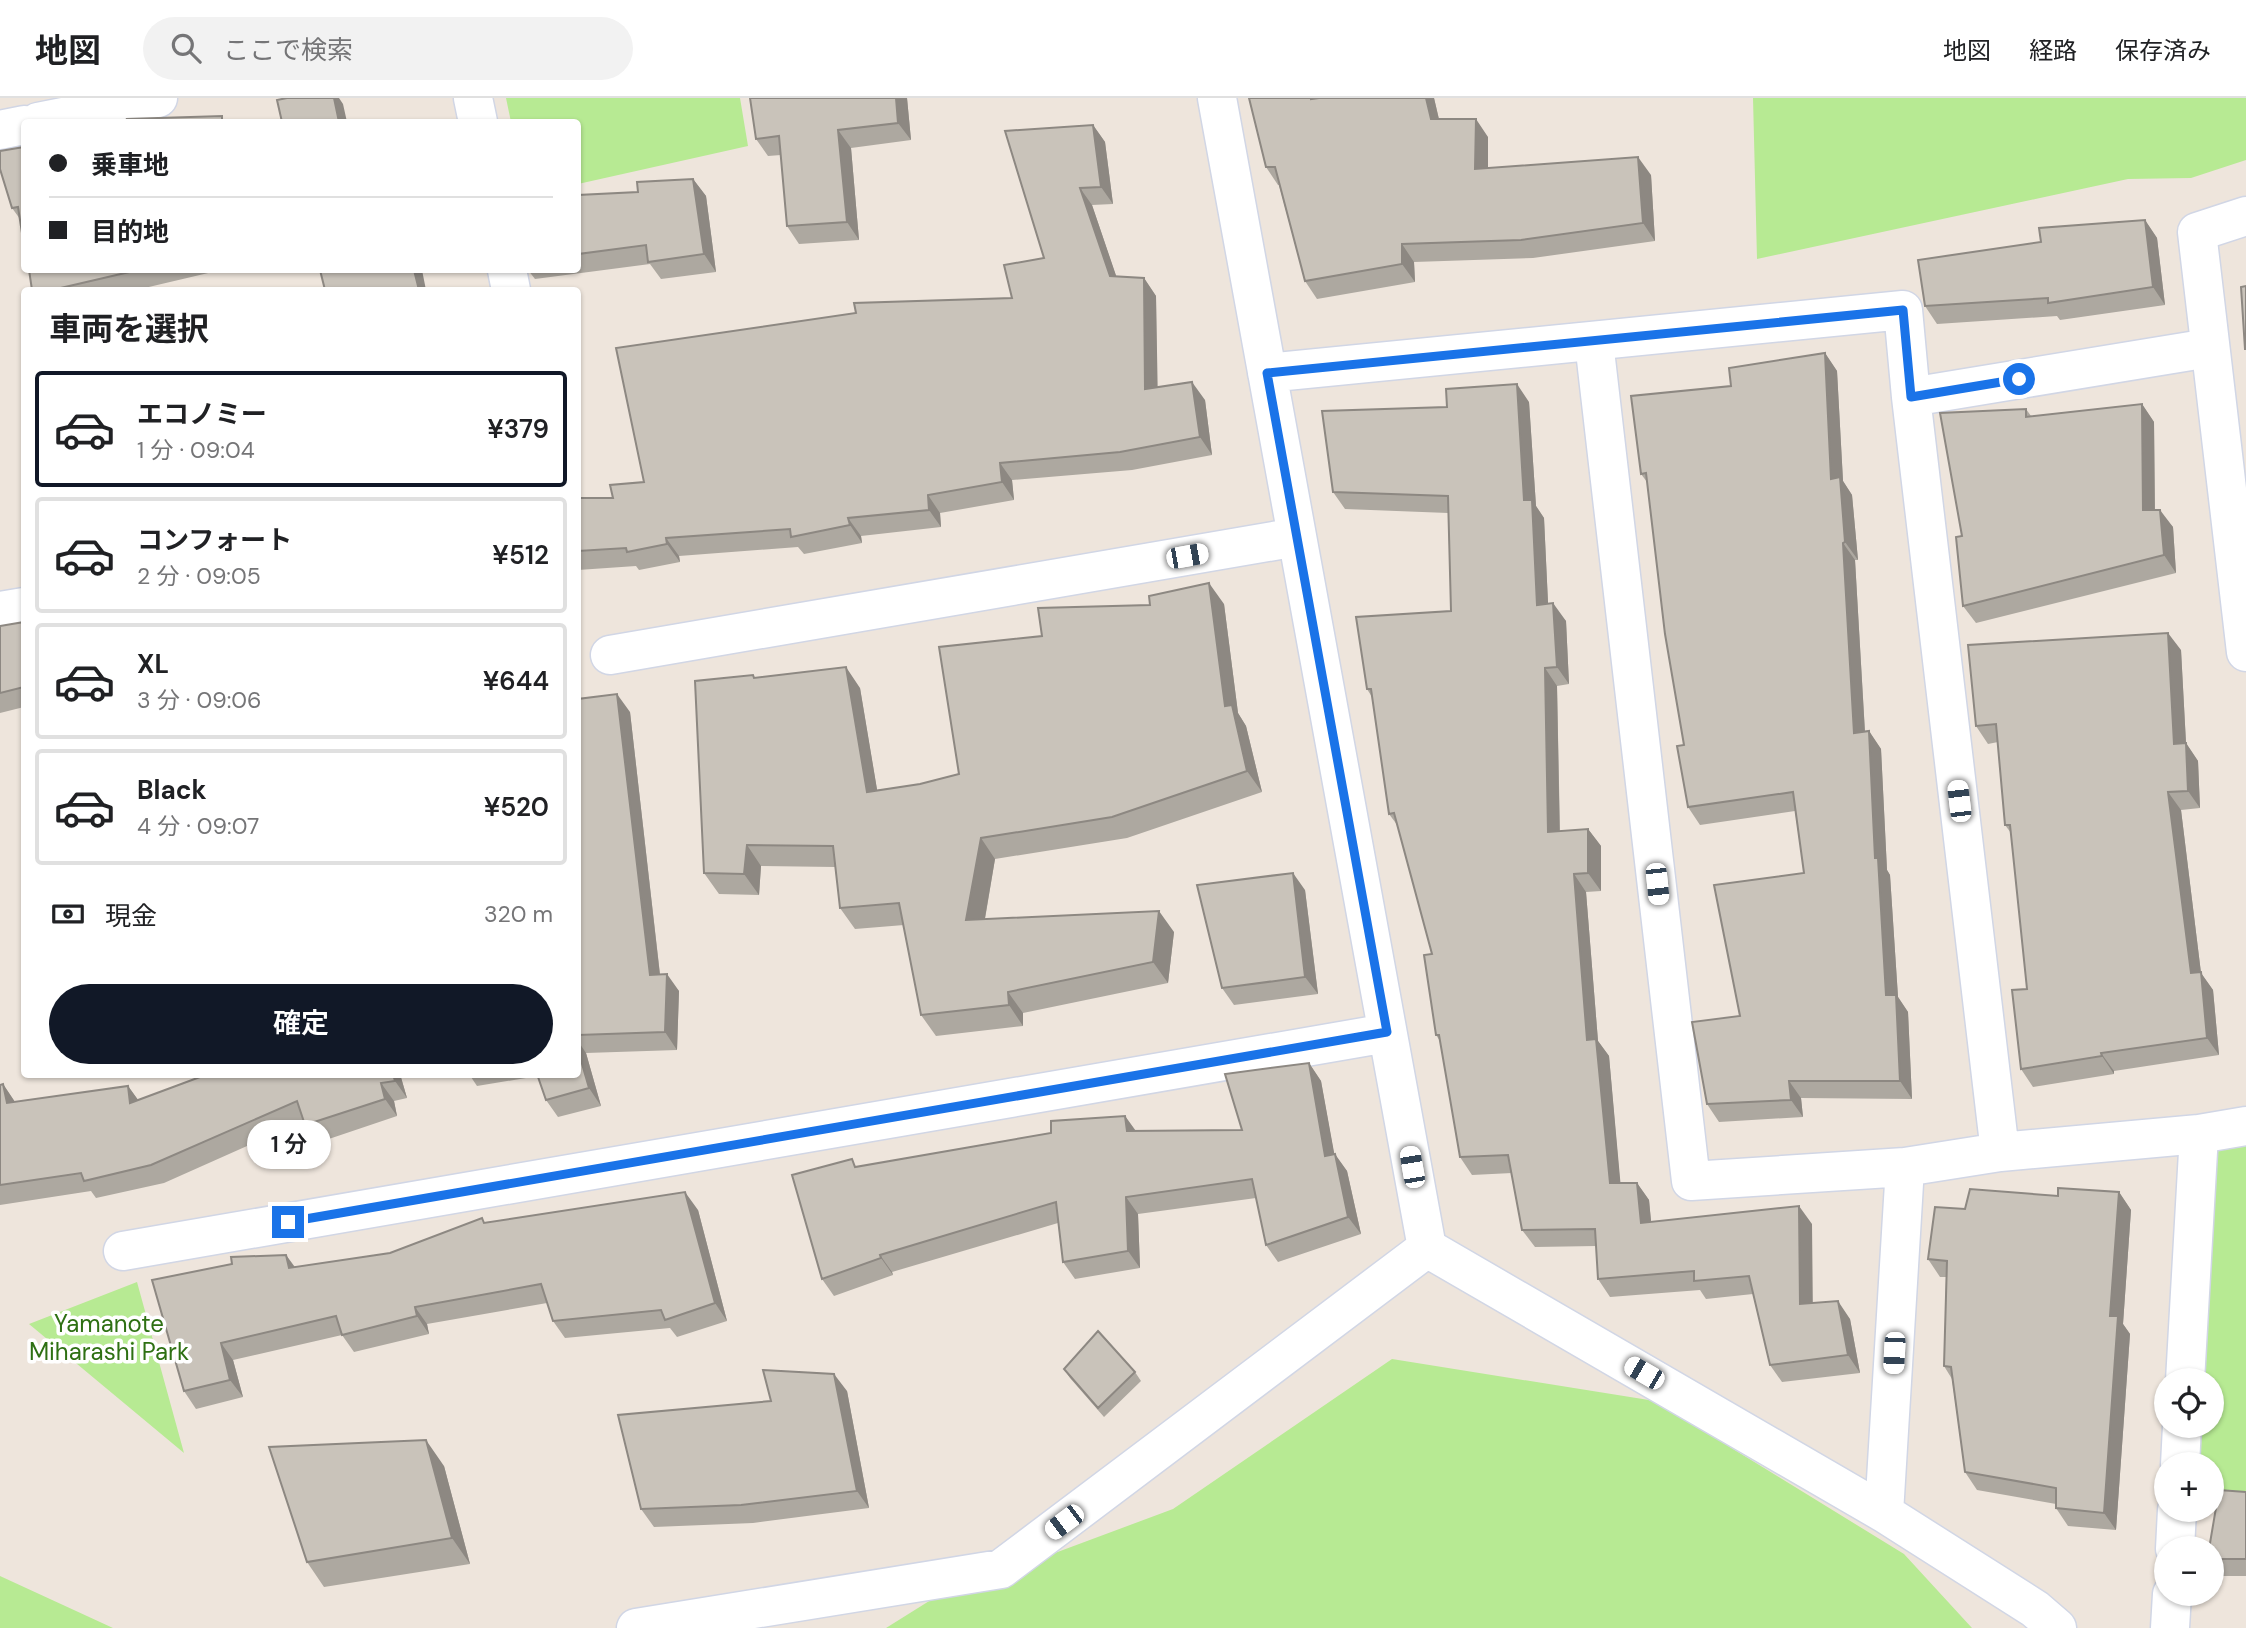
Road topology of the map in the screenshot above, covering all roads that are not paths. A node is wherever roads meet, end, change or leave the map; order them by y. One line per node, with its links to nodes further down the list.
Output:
1 (158, 98): 4 (street)
2 (473, 98): 5 (street)
3 (1217, 98): 11 (street)
4 (53, 119)
5 (477, 119)
6 (21, 126): 7 (street)
7 (0, 130)
8 (2246, 216): 10 (street)
9 (1594, 342): 11 (street); 12 (street); 22 (street)
10 (2209, 348): 12 (street); 16 (street)
11 (1267, 373): 13 (street)
12 (1911, 397): 21 (street)
13 (1297, 537): 17 (street); 18 (street)
14 (21, 608): 15 (street)
15 (0, 611)
16 (2246, 652)
17 (610, 655)
18 (1387, 1032): 23 (street); 24 (street)
19 (2246, 1126): 20 (street)
20 (2199, 1134): 21 (street); 25 (street)
21 (2000, 1152): 22 (street)
22 (1905, 1167): 26 (street)
23 (1427, 1248): 26 (street); 28 (street)
24 (123, 1251)
25 (2186, 1368)
26 (1884, 1513): 29 (street)
27 (2172, 1606): 30 (street)
28 (636, 1628)
29 (2057, 1628)
30 (2171, 1628)

